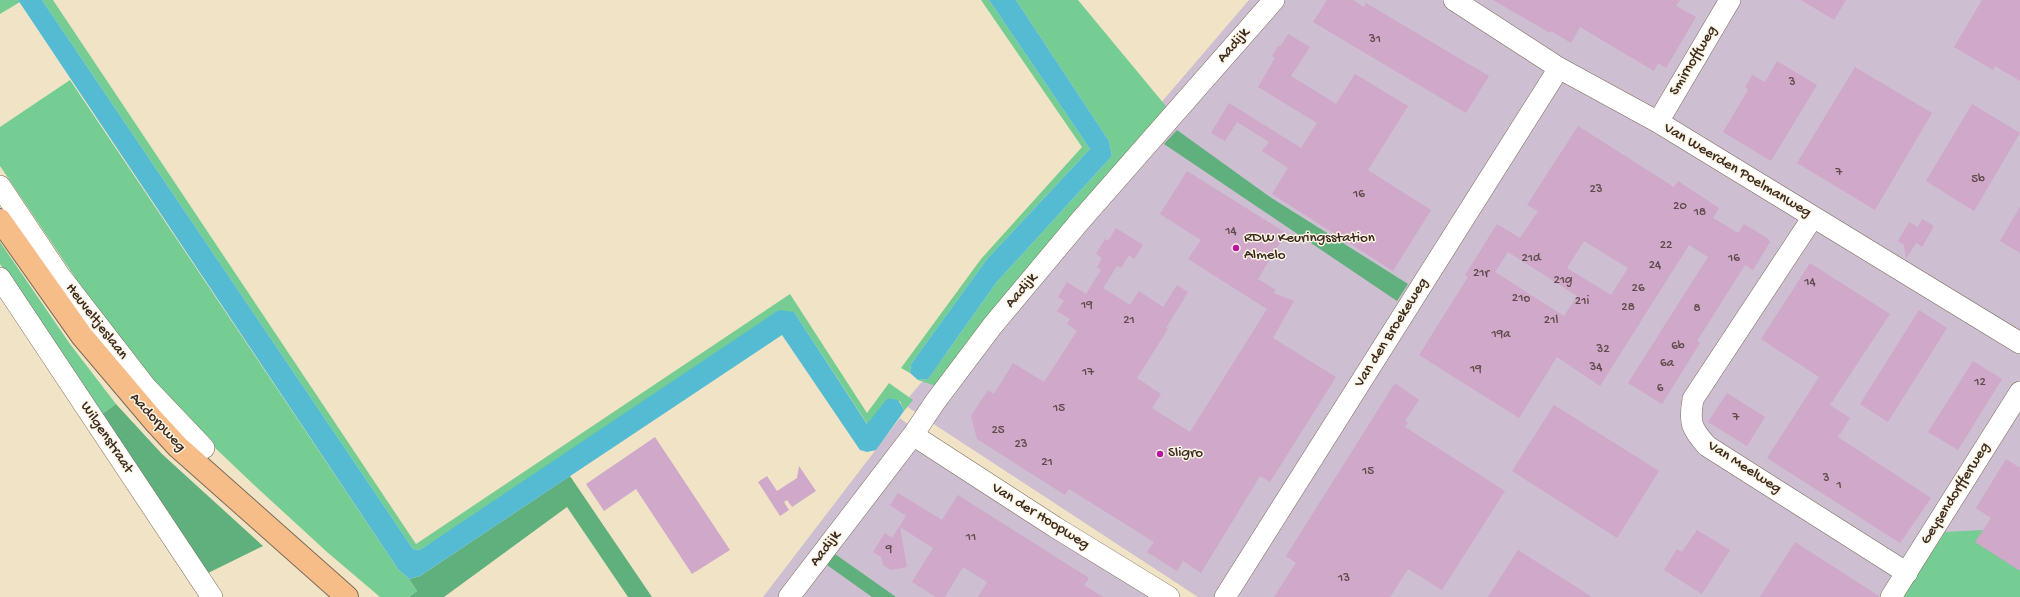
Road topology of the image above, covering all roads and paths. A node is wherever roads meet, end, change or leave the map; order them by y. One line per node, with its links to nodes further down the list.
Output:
1 (1274, 0): 12 (street, Aadijk)
2 (1454, 0): 4 (street, Van Weerden Poelmanweg)
3 (1730, 0): 5 (street, Smirnoffweg)
4 (1559, 68): 5 (street, Van Weerden Poelmanweg); 19 (street, Van den Broekeweg)
5 (1658, 122): 7 (street, Van Weerden Poelmanweg)
6 (0, 186): 13 (street, Heuveltjeslaan)
7 (1813, 217): 10 (street, Van Weerden Poelmanweg); 14 (street, Van Meelweg)
8 (0, 220): 16 (main road, Aadorpweg)
9 (0, 278): 15 (street, Wilgenstraat)
10 (2020, 343)
11 (2020, 392): 14 (street, Geysendorfferweg)
12 (913, 435): 17 (street, Aadijk); 18 (street, Van der Hoopweg)
13 (204, 448)
14 (1907, 573): 20 (street, Geysendorfferweg)
15 (212, 597)
16 (347, 597)
17 (789, 597)
18 (1169, 597)
19 (1225, 597)
20 (1892, 597)

